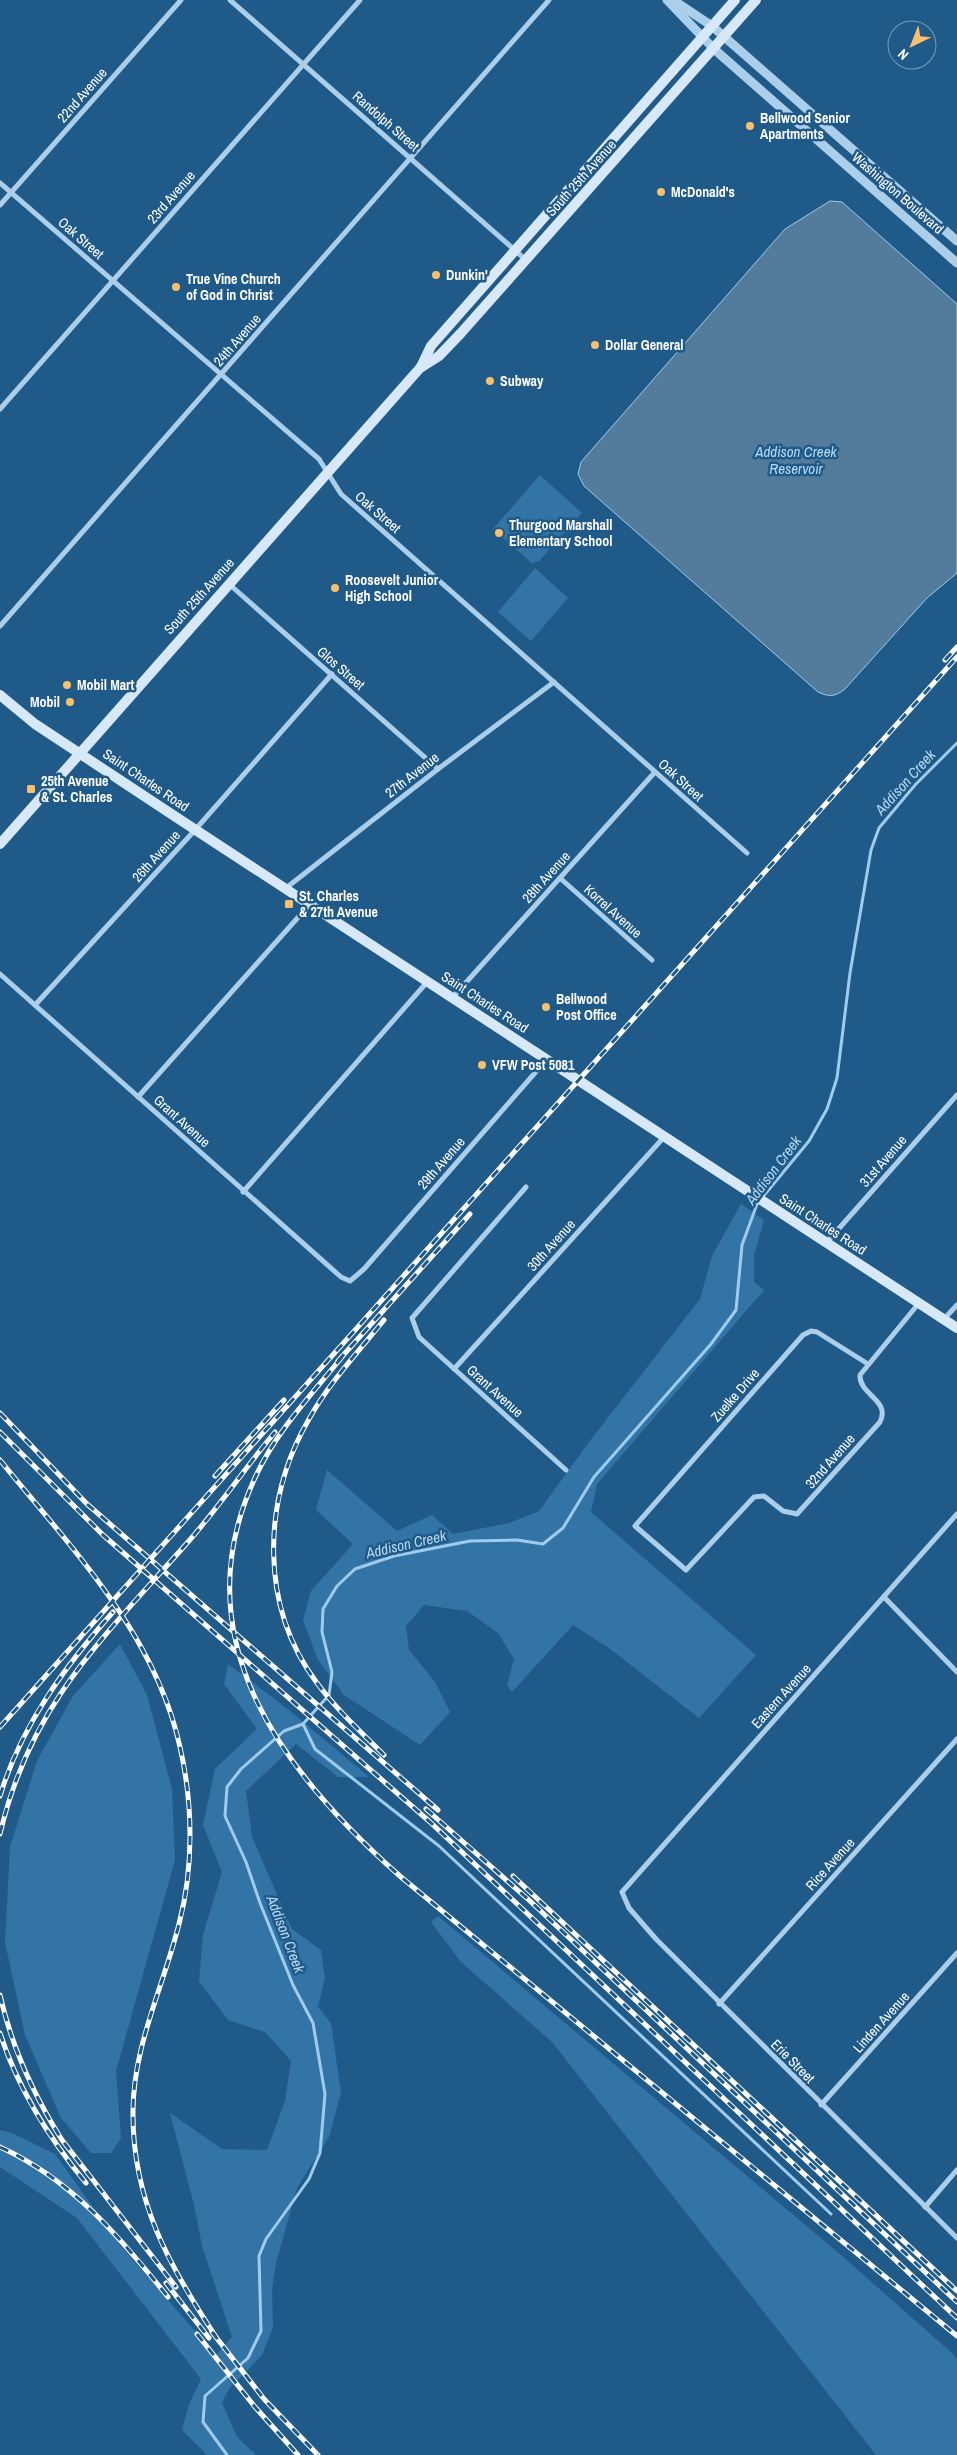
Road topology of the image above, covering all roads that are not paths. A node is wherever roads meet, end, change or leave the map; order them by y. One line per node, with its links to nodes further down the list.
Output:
1 (180, 0): 17 (street, 22nd Avenue)
2 (230, 0): 13 (street, Randolph Street)
3 (360, 0): 13 (street, 23rd Avenue)
4 (549, 0): 14 (street, 24th Avenue)
5 (667, 0): 11 (street, Washington Boulevard)
6 (673, 0): 9 (street, Washington Boulevard)
7 (735, 0): 9 (main road, South 25th Avenue)
8 (756, 0): 10 (main road, South 25th Avenue)
9 (712, 26): 10 (street, Washington Boulevard); 11 (main road, South 25th Avenue)
10 (724, 37): 12 (main road, South 25th Avenue); 20 (street, Washington Boulevard)
11 (702, 38): 12 (street, Washington Boulevard); 16 (main road, South 25th Avenue)
12 (714, 49): 18 (main road, South 25th Avenue); 23 (street, Washington Boulevard)
13 (303, 63): 14 (street, Randolph Street); 24 (street, 23rd Avenue)
14 (411, 159): 21 (street, Randolph Street); 26 (street, 24th Avenue)
15 (0, 183): 17 (street, Oak Street)
16 (572, 184): 18 (main road); 21 (main road, South 25th Avenue)
17 (11, 192): 19 (street, 22nd Avenue); 24 (street, Oak Street)
18 (584, 195): 22 (main road, South 25th Avenue)
19 (0, 206)
20 (957, 241)
21 (514, 250): 22 (street, Randolph Street); 25 (main road, South 25th Avenue)
22 (526, 260): 25 (main road, South 25th Avenue)
23 (957, 263)
24 (113, 280): 26 (street, Oak Street); 27 (street, 23rd Avenue)
25 (420, 368): 28 (main road, South 25th Avenue)
26 (221, 375): 28 (street, Oak Street); 30 (street, 24th Avenue)
27 (0, 409)
28 (327, 473): 29 (main road, South 25th Avenue); 32 (street, Oak Street)
29 (228, 584): 31 (street, Glos Street); 34 (main road, South 25th Avenue)
30 (0, 626)
31 (332, 674): 35 (street, Glos Street); 37 (street, 26th Avenue)
32 (554, 682): 35 (street, 27th Avenue); 36 (street, Oak Street)
33 (0, 695): 34 (main road, Saint Charles Road)
34 (80, 753): 37 (main road, Saint Charles Road); 38 (main road, South 25th Avenue)
35 (438, 769): 41 (street, 27th Avenue)
36 (656, 772): 39 (street, Oak Street); 40 (street, 28th Avenue)
37 (195, 830): 41 (main road, Saint Charles Road); 47 (street, 26th Avenue)
38 (0, 844)
39 (747, 853)
40 (560, 878): 43 (street, Korrel Avenue); 46 (street, 28th Avenue)
41 (286, 889): 42 (main road, Saint Charles Road)
42 (310, 904): 45 (main road, Saint Charles Road); 50 (street)
43 (652, 960)
44 (0, 974): 47 (street, Grant Avenue)
45 (428, 981): 46 (main road, Saint Charles Road); 53 (street)
46 (453, 997): 48 (main road, Saint Charles Road)
47 (35, 1005): 50 (street, Grant Avenue)
48 (547, 1058): 51 (main road, Saint Charles Road); 55 (street, 29th Avenue)
49 (957, 1095): 54 (street, 31st Avenue)
50 (138, 1097): 53 (street, Grant Avenue)
51 (665, 1136): 54 (main road, Saint Charles Road); 61 (street, 30th Avenue)
52 (526, 1187): 61 (street, Grant Avenue)
53 (244, 1192): 55 (street, Grant Avenue)
54 (826, 1242): 56 (main road, Saint Charles Road)
55 (350, 1281)
56 (919, 1303): 58 (main road, Saint Charles Road); 60 (street, 32nd Avenue)
57 (957, 1305): 58 (street)
58 (944, 1320): 59 (main road, Saint Charles Road)
59 (957, 1328)
60 (868, 1364): 64 (street, 32nd Avenue); 64 (street, Zuelke Drive)
61 (454, 1369): 62 (street, Grant Avenue)
62 (566, 1470)
63 (957, 1514): 65 (street, Eastern Avenue)
64 (686, 1570)
65 (884, 1597): 66 (street); 68 (street, Eastern Avenue)
66 (957, 1672)
67 (957, 1739): 70 (street, Rice Avenue)
68 (622, 1892): 70 (street, Erie Street)
69 (957, 1953): 71 (street, Linden Avenue)
70 (719, 2004): 71 (street, Erie Street)
71 (821, 2105): 73 (street, Erie Street)
72 (957, 2170): 73 (street)
73 (924, 2207): 74 (street, Erie Street)
74 (957, 2238)

